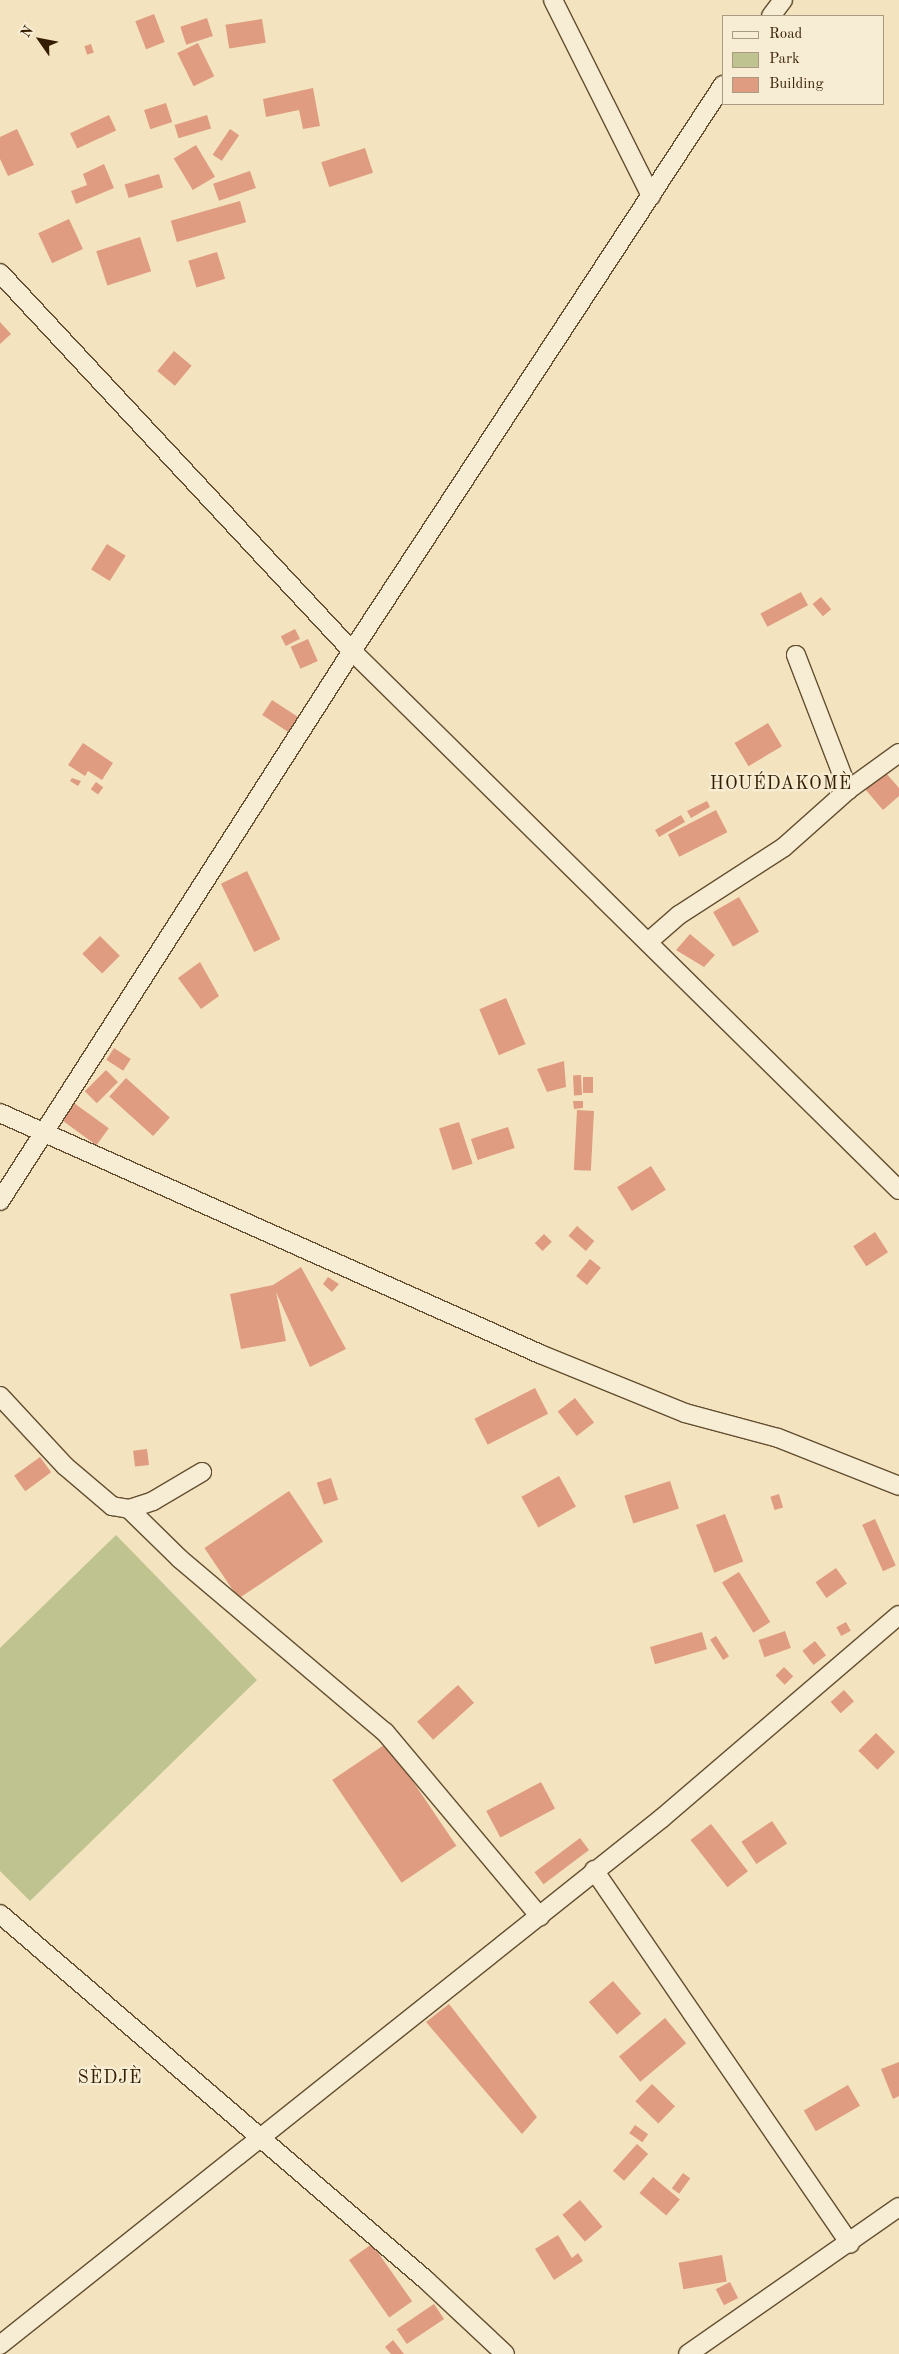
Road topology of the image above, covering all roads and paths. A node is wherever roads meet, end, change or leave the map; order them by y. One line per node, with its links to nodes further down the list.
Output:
1 (553, 0): 5 (street)
2 (783, 0): 3 (street)
3 (772, 15)
4 (722, 87): 5 (street)
5 (651, 196): 7 (street)
6 (0, 273): 7 (street)
7 (352, 651): 11 (street); 13 (street)
8 (796, 655): 10 (street)
9 (899, 753): 10 (street)
10 (848, 790): 11 (street)
11 (648, 942): 14 (street)
12 (0, 1113): 13 (street)
13 (46, 1131): 15 (street); 18 (street)
14 (899, 1190)
15 (0, 1202)
16 (0, 1396): 19 (street)
17 (202, 1472): 19 (street)
18 (899, 1486)
19 (129, 1509): 23 (street)
20 (899, 1615): 21 (street)
21 (594, 1870): 23 (street); 26 (street)
22 (0, 1914): 24 (street)
23 (540, 1917): 24 (street)
24 (260, 2139): 27 (street); 28 (street)
25 (899, 2208): 26 (street)
26 (850, 2244): 29 (street)
27 (0, 2345)
28 (505, 2354)
29 (688, 2354)

